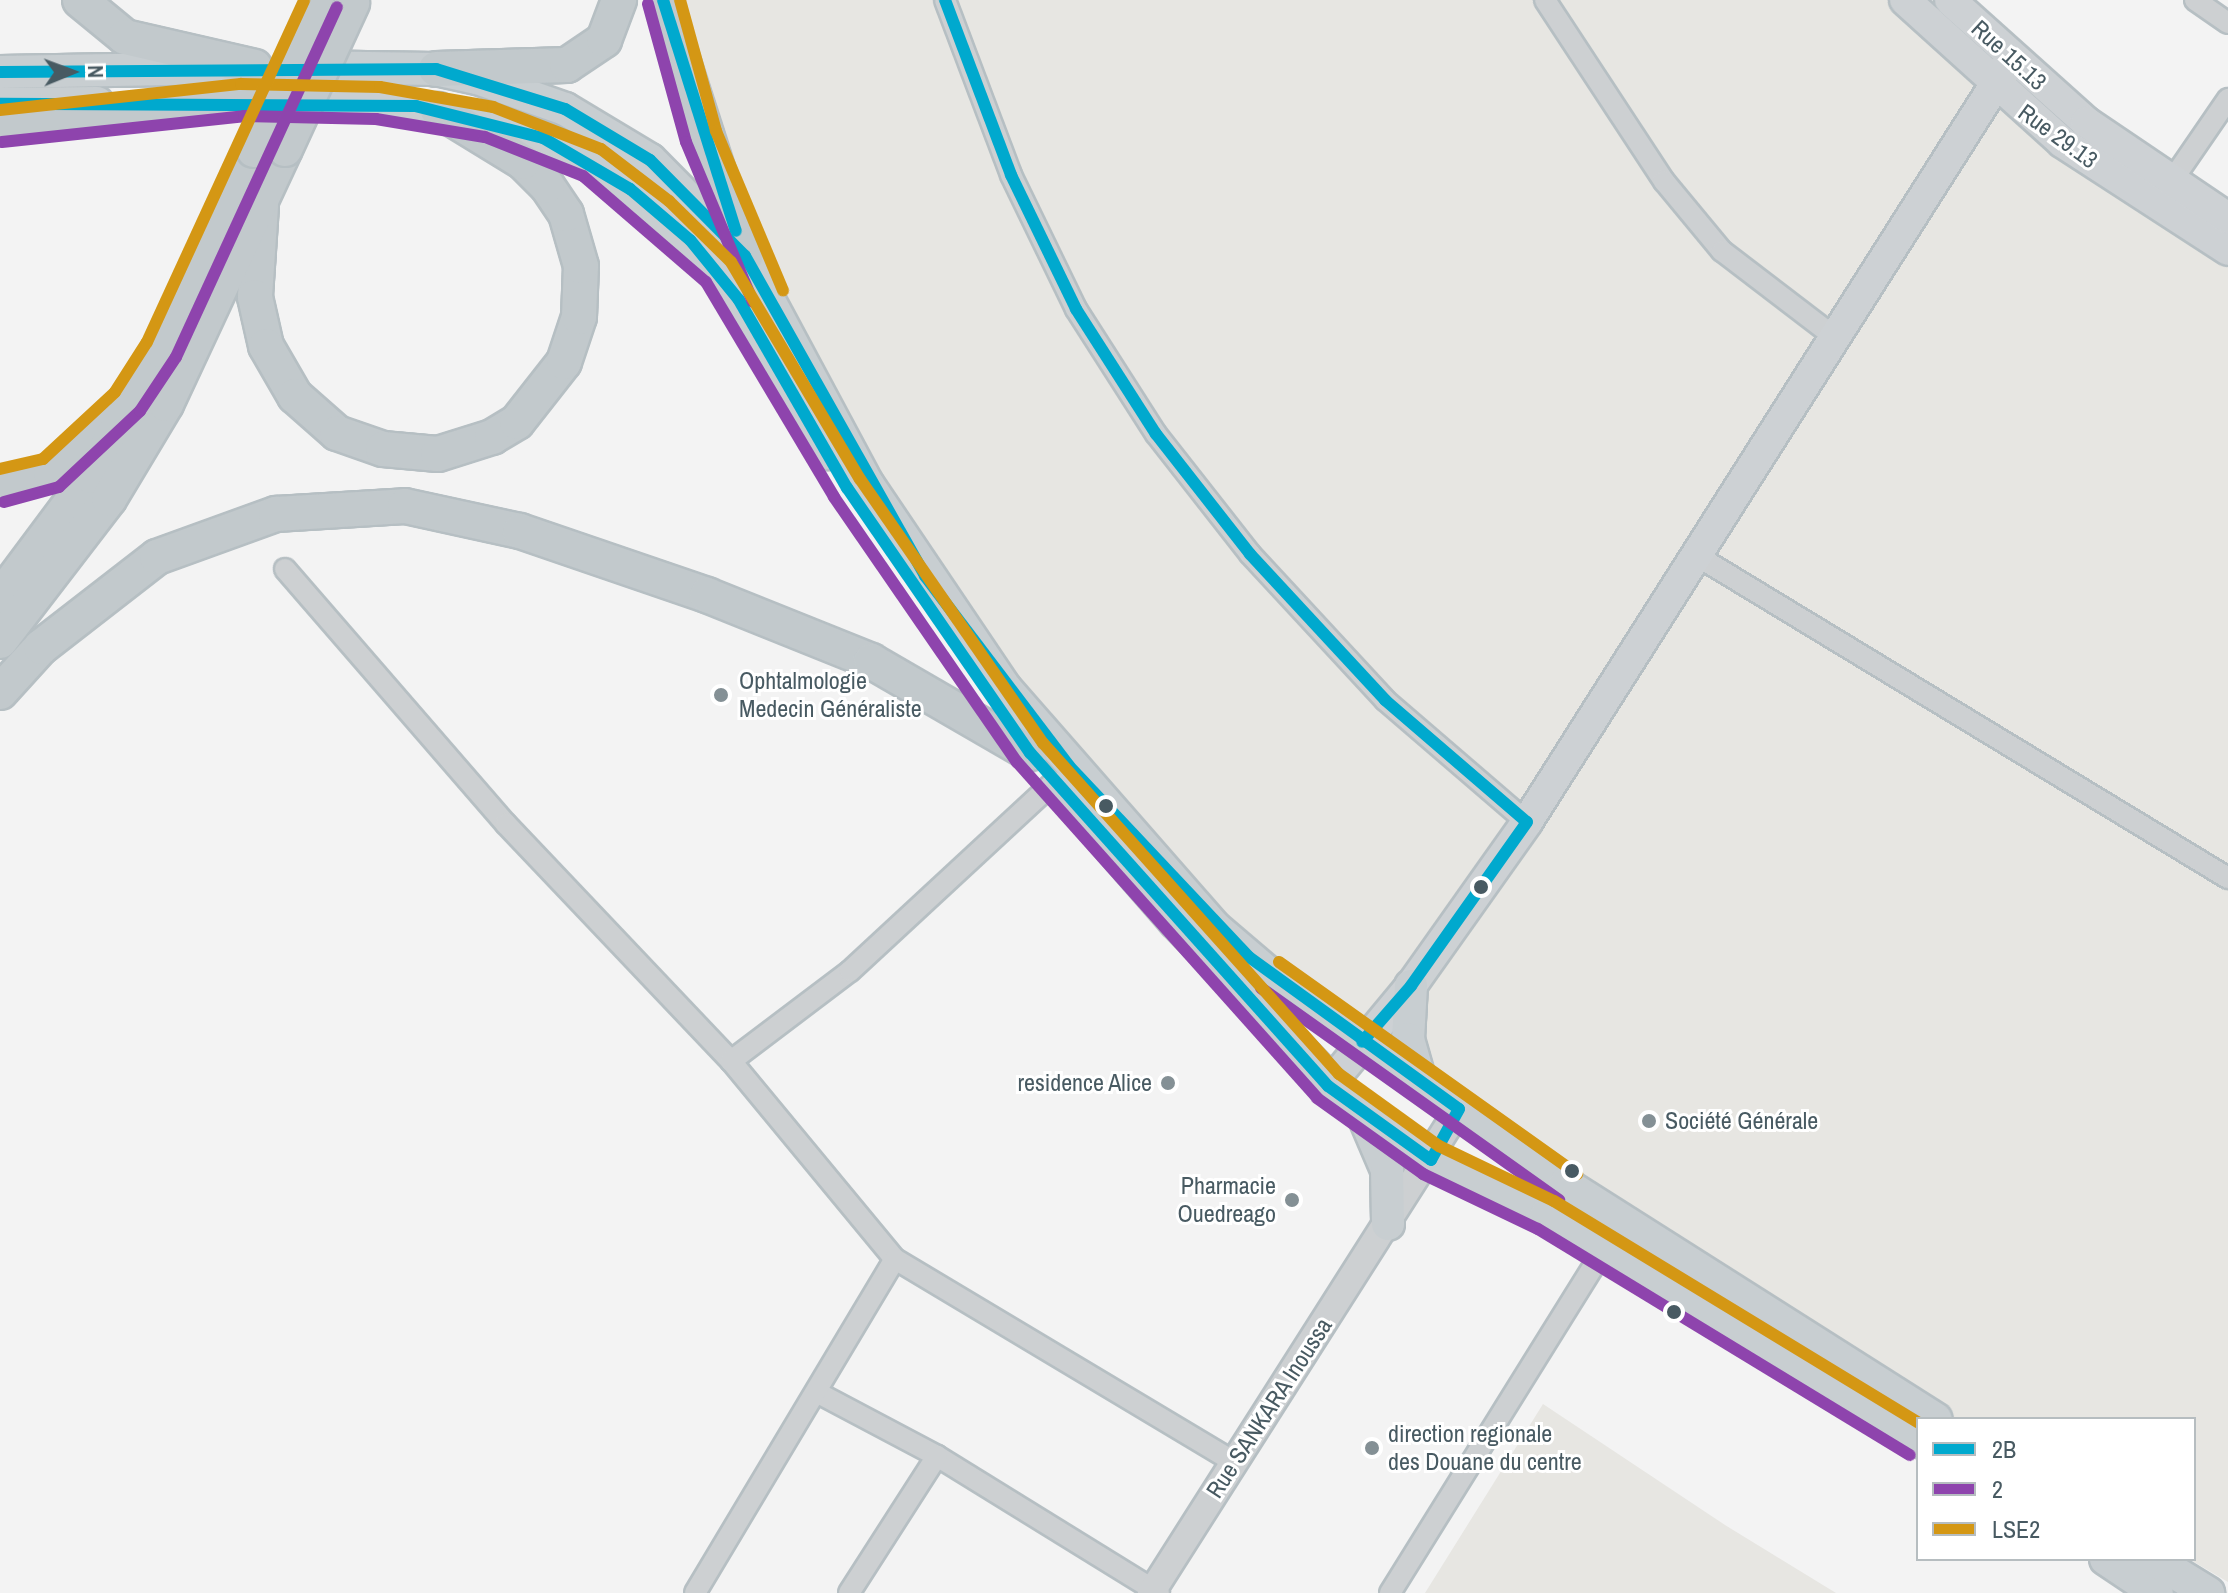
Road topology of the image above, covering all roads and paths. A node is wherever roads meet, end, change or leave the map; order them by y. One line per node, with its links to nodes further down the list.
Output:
1 (80, 0): 12 (highway)
2 (619, 0): 13 (highway)
3 (663, 0): 26 (highway)
4 (945, 0): 37 (street)
5 (1545, 0): 27 (street)
6 (1905, 0): 15 (main road, Rue 29.13)
7 (1950, 0): 11 (main road, Rue 15.13)
8 (2195, 0): 10 (street)
9 (336, 3): 21 (highway, bridge)
10 (2228, 23)
11 (2011, 60): 15 (main road); 22 (main road, Rue 15.13)
12 (255, 67): 13 (main road); 14 (main road)
13 (436, 69): 26 (main road)
14 (0, 72)
15 (1992, 86): 25 (main road, Rue 29.13); 27 (main road)
16 (2228, 99): 22 (street)
17 (243, 100): 18 (main road); 19 (main road); 20 (highway)
18 (0, 104)
19 (438, 110): 23 (highway); 35 (main road)
20 (0, 126)
21 (270, 149): 23 (highway); 28 (highway)
22 (2171, 182): 24 (main road, Rue 15.13)
23 (261, 206): 33 (highway)
24 (2228, 218)
25 (2228, 250)
26 (745, 256): 40 (main road)
27 (1832, 335): 30 (main road)
28 (161, 350): 29 (highway); 32 (highway)
29 (0, 486)
30 (1694, 554): 37 (main road); 38 (street)
31 (285, 569): 41 (street)
32 (0, 598)
33 (0, 641)
34 (0, 692): 35 (highway)
35 (1030, 753): 36 (main road)
36 (1054, 782): 41 (street); 43 (main road)
37 (1527, 822): 39 (main road)
38 (2228, 878)
39 (1411, 986): 40 (main road); 42 (main road)
40 (1362, 1042): 42 (main road); 43 (main road)
41 (731, 1061): 49 (street)
42 (1421, 1085): 44 (main road)
43 (1328, 1086): 45 (main road)
44 (1459, 1109): 46 (street, Rue SANKARA Inoussa); 51 (main road)
45 (1364, 1116): 46 (main road); 47 (main road)
46 (1431, 1160): 47 (street, Rue SANKARA Inoussa); 48 (main road)
47 (1388, 1224): 54 (street, Rue SANKARA Inoussa)
48 (1604, 1249): 52 (main road); 60 (street)
49 (895, 1259): 50 (street); 54 (street)
50 (820, 1394): 53 (street); 58 (street)
51 (1933, 1417)
52 (1916, 1440)
53 (937, 1456): 57 (street); 59 (street)
54 (1234, 1462): 57 (street, Rue SANKARA Inoussa)
55 (2109, 1561): 61 (main road)
56 (2156, 1561): 62 (main road)
57 (1154, 1592)
58 (695, 1593)
59 (849, 1593)
60 (1390, 1593)
61 (2157, 1593)
62 (2208, 1593)

